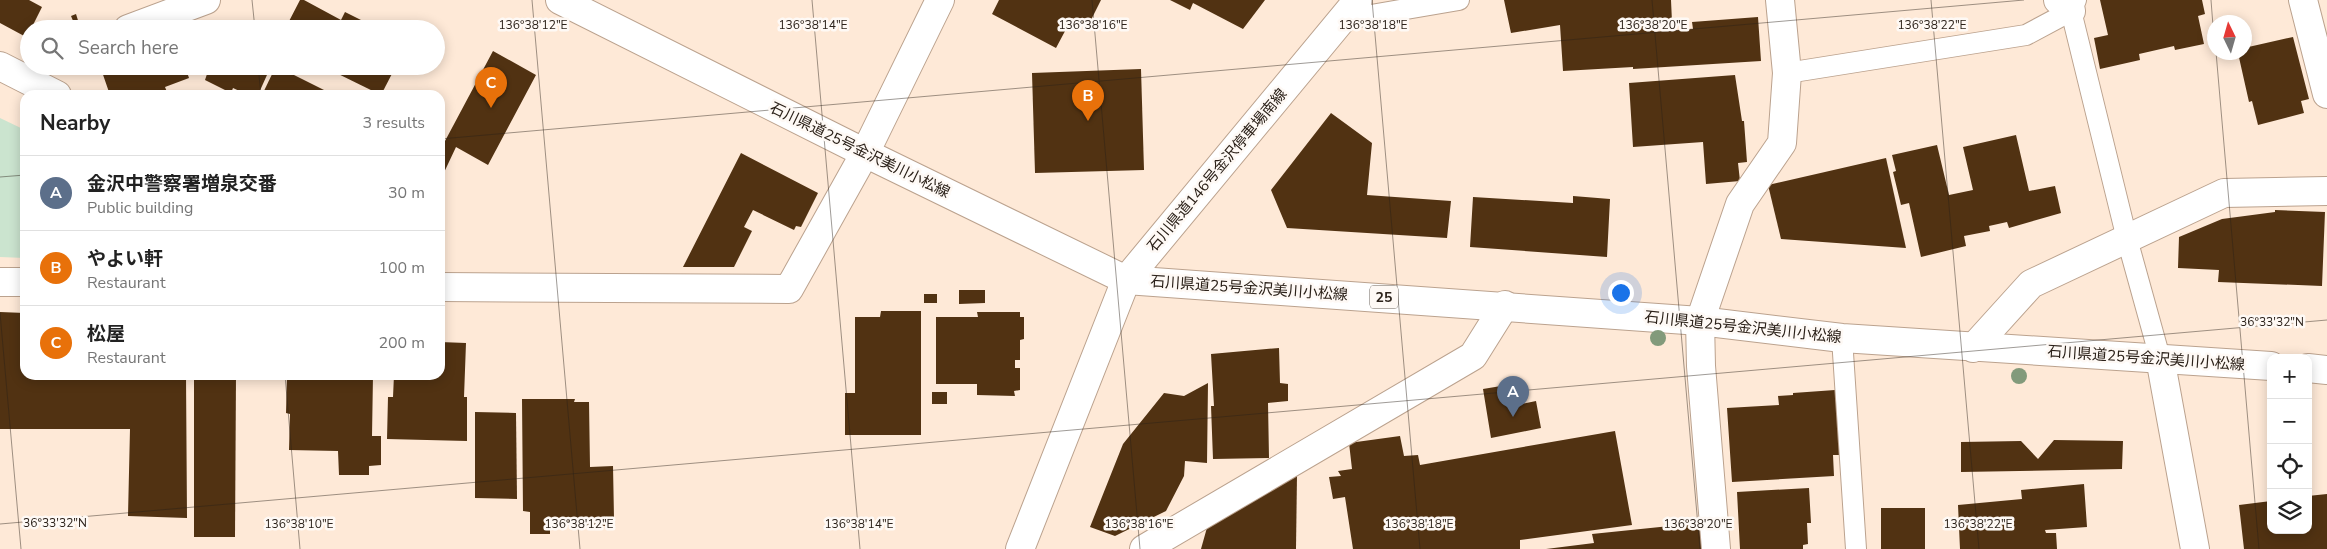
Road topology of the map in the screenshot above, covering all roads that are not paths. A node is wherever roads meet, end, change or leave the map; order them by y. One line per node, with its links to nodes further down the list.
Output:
1 (206, 0): 9 (street)
2 (560, 0): 14 (street, 石川県道25号金沢美川小松線 / 25)
3 (940, 0): 14 (street)
4 (1459, 0): 8 (lane)
5 (1780, 0): 10 (street)
6 (2303, 0): 13 (street)
7 (2069, 4): 10 (lane); 16 (lane)
8 (1350, 10): 17 (street, 石川県道146号金沢停車場南線)
9 (152, 20)
10 (1787, 73): 22 (street)
11 (26, 75): 12 (street)
12 (49, 90)
13 (2327, 94)
14 (865, 153): 17 (street, 石川県道25号金沢美川小松線 / 25); 20 (street)
15 (2327, 191): 16 (street)
16 (2127, 239): 24 (street); 25 (lane)
17 (1126, 280): 21 (street, 石川県道25号金沢美川小松線 / 25); 29 (street, 石川県道146号金沢停車場南線)
18 (0, 282): 19 (street)
19 (20, 282)
20 (445, 287)
21 (1504, 305): 22 (street, 石川県道25号金沢美川小松線 / 25); 30 (street)
22 (1700, 321): 23 (street, 石川県道25号金沢美川小松線 / 25); 31 (street)
23 (1842, 338): 24 (street, 石川県道25号金沢美川小松線 / 25); 32 (lane)
24 (1973, 348): 25 (street, 石川県道25号金沢美川小松線 / 25)
25 (2160, 358): 26 (street, 石川県道25号金沢美川小松線 / 25); 33 (street)
26 (2267, 366)
27 (2312, 368): 28 (street)
28 (2327, 370)
29 (1020, 549)
30 (1144, 549)
31 (1716, 549)
32 (1856, 549)
33 (2195, 549)

